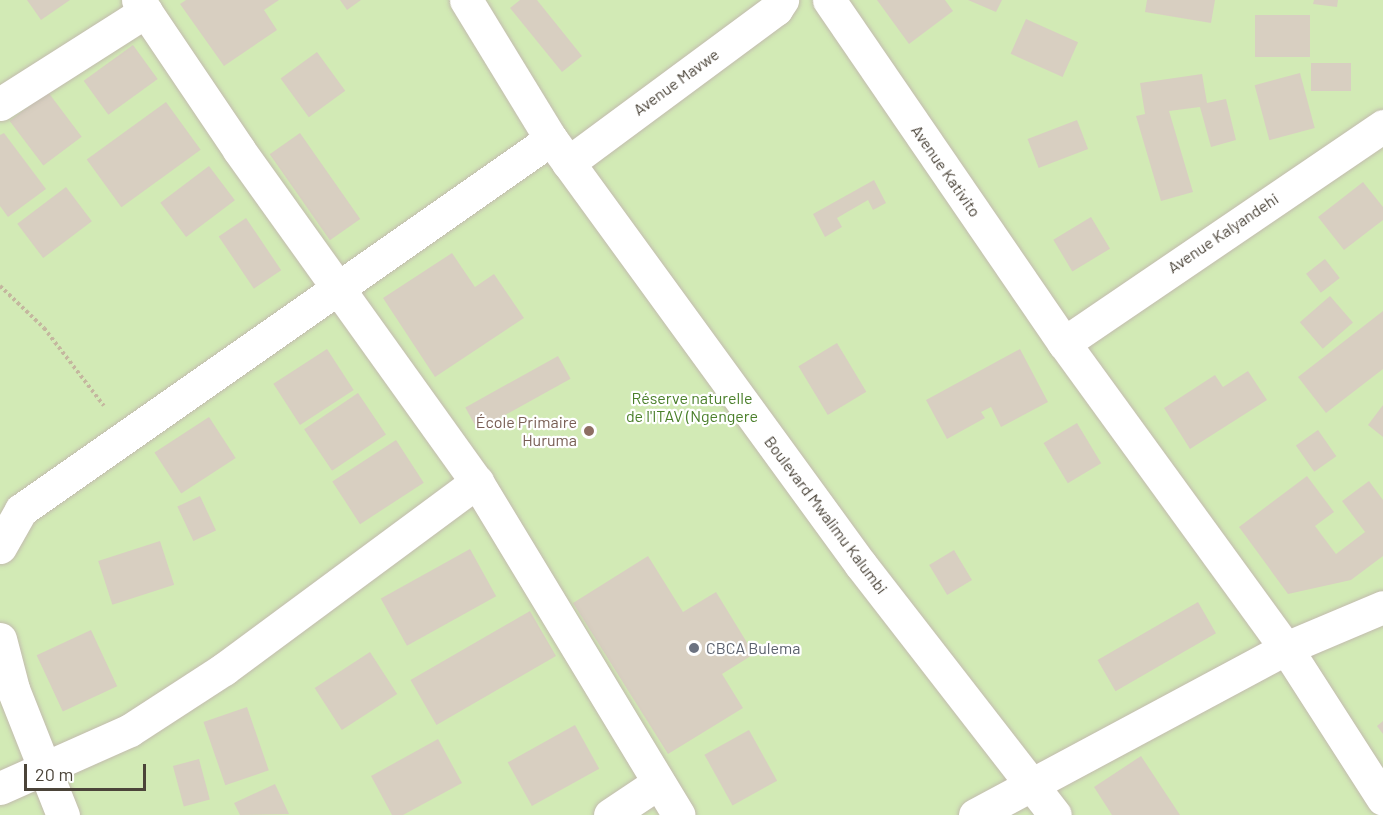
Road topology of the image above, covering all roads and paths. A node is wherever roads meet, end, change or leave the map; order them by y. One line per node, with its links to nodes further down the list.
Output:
1 (466, 0): 7 (street, Boulevard Mwalimu Kalumbi)
2 (782, 0): 7 (street, Avenue Mavwe)
3 (828, 0): 10 (street, Avenue Kativito)
4 (142, 6): 5 (street); 8 (street)
5 (0, 104)
6 (1383, 126): 10 (street, Avenue Kalyandehi)
7 (560, 151): 8 (street, Avenue Mavwe); 19 (street, Boulevard Mwalimu Kalumbi)
8 (338, 285): 11 (street, Avenue Mavwe); 12 (street)
9 (0, 286): 11 (path)
10 (1064, 343): 16 (street, Avenue Kativito)
11 (126, 436): 13 (street, Avenue Mavwe)
12 (477, 482): 17 (street); 18 (street)
13 (0, 547)
14 (1383, 607): 16 (street)
15 (0, 641): 17 (street)
16 (1286, 648): 19 (street); 21 (street, Avenue Kativito)
17 (44, 771): 20 (street); 22 (street)
18 (658, 783): 23 (street); 24 (street)
19 (1035, 785): 25 (street); 26 (street, Boulevard Mwalimu Kalumbi)
20 (0, 788)
21 (1383, 799)
22 (63, 815)
23 (610, 815)
24 (679, 815)
25 (975, 815)
26 (1055, 815)

